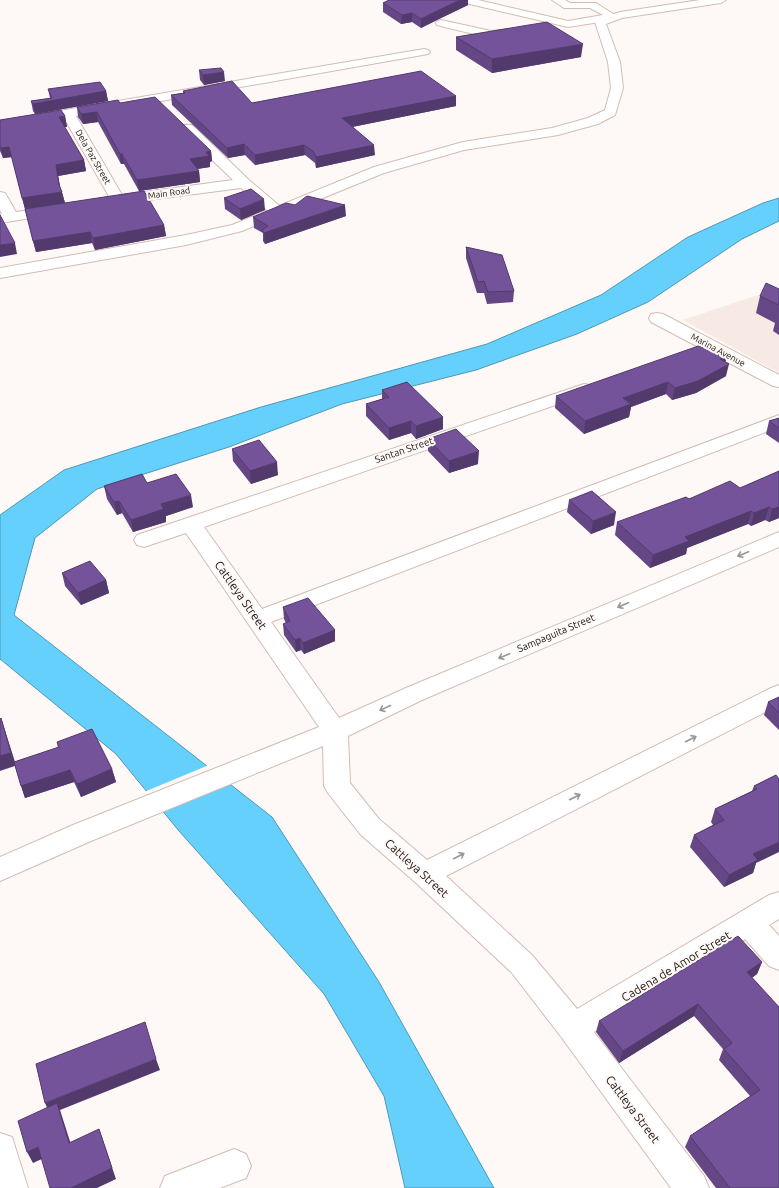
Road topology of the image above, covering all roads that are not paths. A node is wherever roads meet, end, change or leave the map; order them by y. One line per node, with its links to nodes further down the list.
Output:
1 (464, 0): 7 (street)
2 (557, 0): 5 (street)
3 (721, 0): 4 (street)
4 (697, 2): 5 (street)
5 (610, 18): 7 (street); 21 (street)
6 (441, 24): 9 (street)
7 (568, 24): 8 (street)
8 (541, 28)
9 (528, 30)
10 (424, 52): 11 (street)
11 (157, 99): 12 (street); 13 (street)
12 (168, 110)
13 (68, 114): 15 (street); 18 (street, Dela Paz Street)
14 (179, 120): 16 (street)
15 (0, 125)
16 (244, 182): 18 (street, Main Road); 21 (street)
17 (0, 196): 22 (street)
18 (118, 200): 19 (street, Main Road)
19 (103, 202)
20 (72, 207): 22 (street)
21 (276, 211): 23 (street)
22 (6, 218)
23 (0, 273)
24 (657, 318): 25 (street, Marina Avenue)
25 (710, 346): 26 (street); 27 (street, Marina Avenue)
26 (687, 354)
27 (779, 382)
28 (597, 384): 30 (street, Santan Street)
29 (779, 421): 33 (street)
30 (191, 524): 32 (street, Santan Street); 33 (street, Cattleya Street)
31 (779, 539): 35 (street, Sampaguita Street, one-way to 35)
32 (144, 540)
33 (257, 619): 35 (street, Cattleya Street)
34 (779, 694): 37 (street, one-way to 34)
35 (335, 731): 36 (street, Sampaguita Street); 37 (street, Cattleya Street)
36 (0, 869)
37 (425, 874): 41 (street, Cattleya Street)
38 (779, 904): 39 (street, Cadena de Amor Street)
39 (749, 922): 40 (street); 41 (street, Cadena de Amor Street)
40 (779, 957)
41 (573, 1028): 46 (street, Cattleya Street)
42 (0, 1149): 44 (street)
43 (234, 1166): 45 (street)
44 (11, 1188)
45 (177, 1188)
46 (692, 1188)

